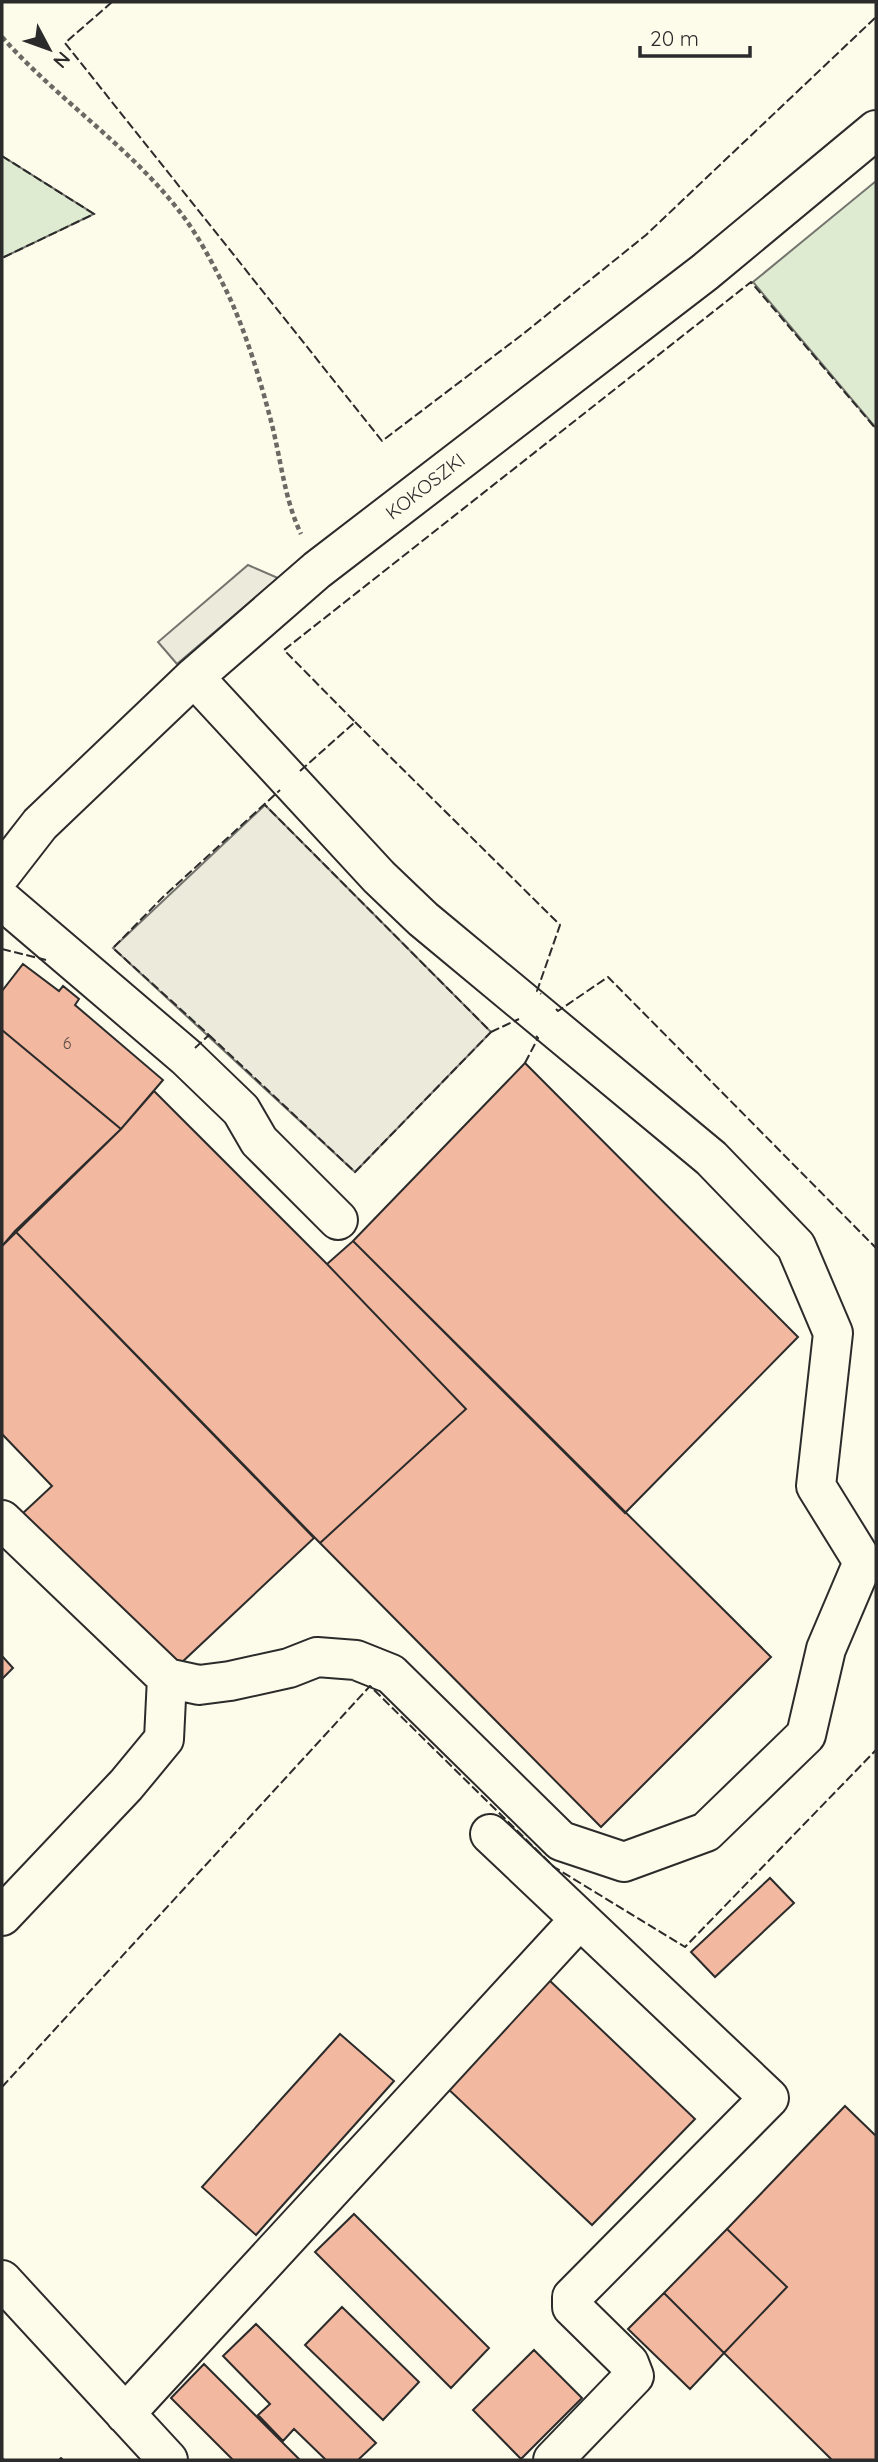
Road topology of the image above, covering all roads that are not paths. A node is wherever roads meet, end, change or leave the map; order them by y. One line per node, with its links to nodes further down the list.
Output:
1 (876, 130): 2 (street, KOKOSZKI)
2 (194, 677): 3 (street, KOKOSZKI); 7 (street)
3 (2, 873)
4 (2, 900): 5 (street)
5 (338, 1220)
6 (2, 1520): 7 (street)
7 (167, 1678): 9 (street)
8 (490, 1834): 10 (street)
9 (2, 1916)
10 (580, 1919): 12 (street); 14 (street)
11 (2, 2280): 12 (street)
12 (125, 2414): 13 (street)
13 (168, 2460)
14 (553, 2460)

